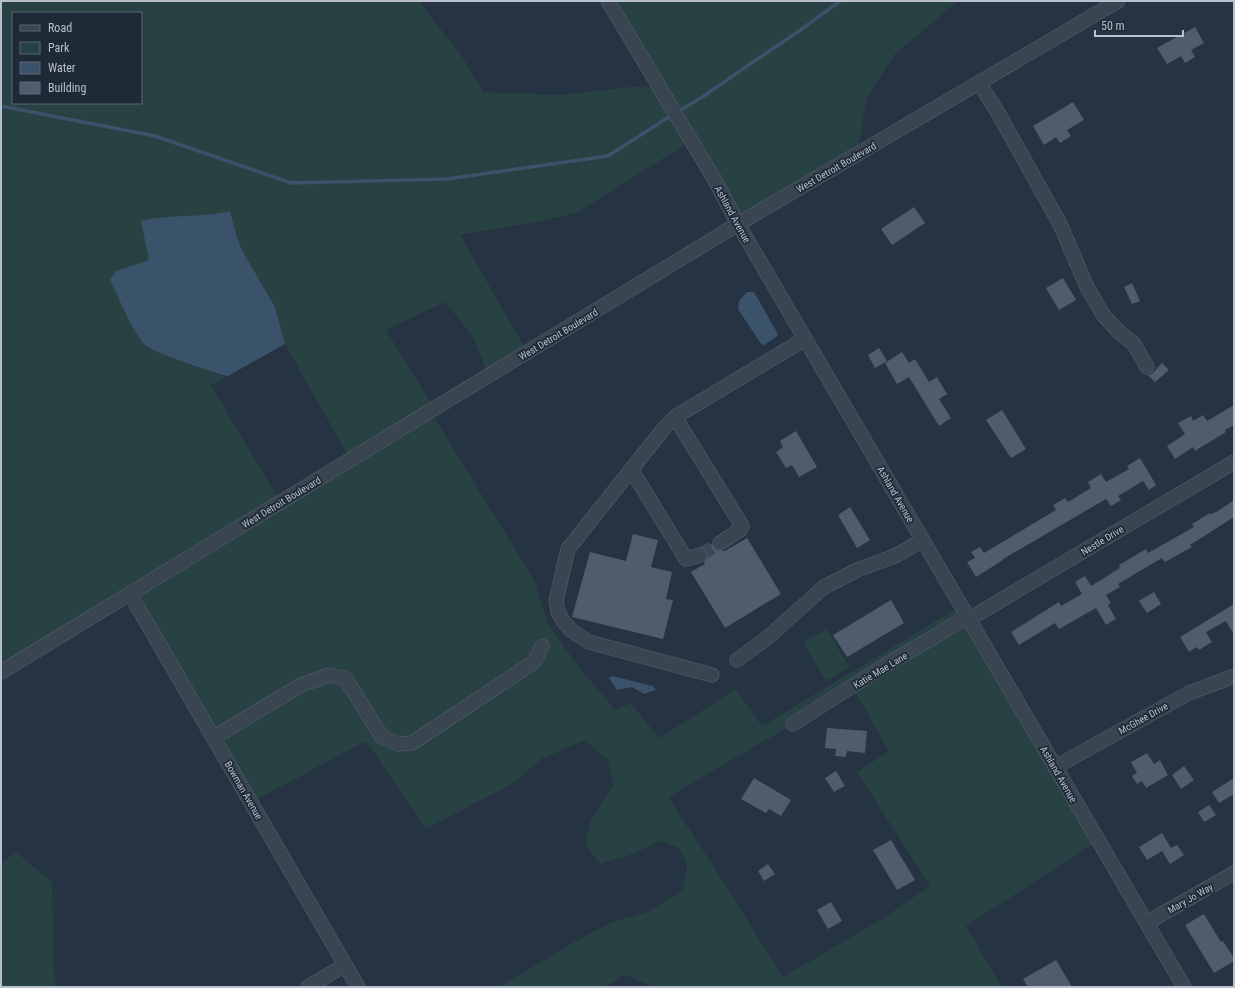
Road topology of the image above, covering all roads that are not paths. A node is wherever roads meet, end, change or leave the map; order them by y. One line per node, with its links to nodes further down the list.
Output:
1 (608, 1): 4 (street, Ashland Avenue)
2 (1118, 1): 3 (street, West Detroit Boulevard)
3 (979, 83): 4 (street, West Detroit Boulevard); 6 (street)
4 (738, 224): 5 (street, Ashland Avenue); 13 (street, West Detroit Boulevard)
5 (805, 339): 7 (street); 10 (street, Ashland Avenue)
6 (1147, 367)
7 (676, 417): 9 (street); 11 (street)
8 (1234, 462): 14 (street, Nestle Drive)
9 (631, 469): 12 (street); 18 (street)
10 (923, 540): 14 (street, Ashland Avenue); 16 (street)
11 (720, 543)
12 (700, 555)
13 (130, 594): 17 (street, West Detroit Boulevard); 21 (street, Bowman Avenue)
14 (968, 617): 20 (street, Katie Mae Lane); 22 (street, Ashland Avenue)
15 (542, 646): 21 (street)
16 (737, 660)
17 (1, 672)
18 (712, 675)
19 (1234, 676): 22 (street, McGhee Drive)
20 (793, 724)
21 (213, 738): 25 (street, Bowman Avenue)
22 (1055, 767): 24 (street, Ashland Avenue)
23 (1234, 873): 24 (street, Mary Jo Way)
24 (1147, 924): 28 (street, Ashland Avenue)
25 (345, 965): 26 (street); 27 (street, Bowman Avenue)
26 (308, 987)
27 (358, 987)
28 (1184, 987)

